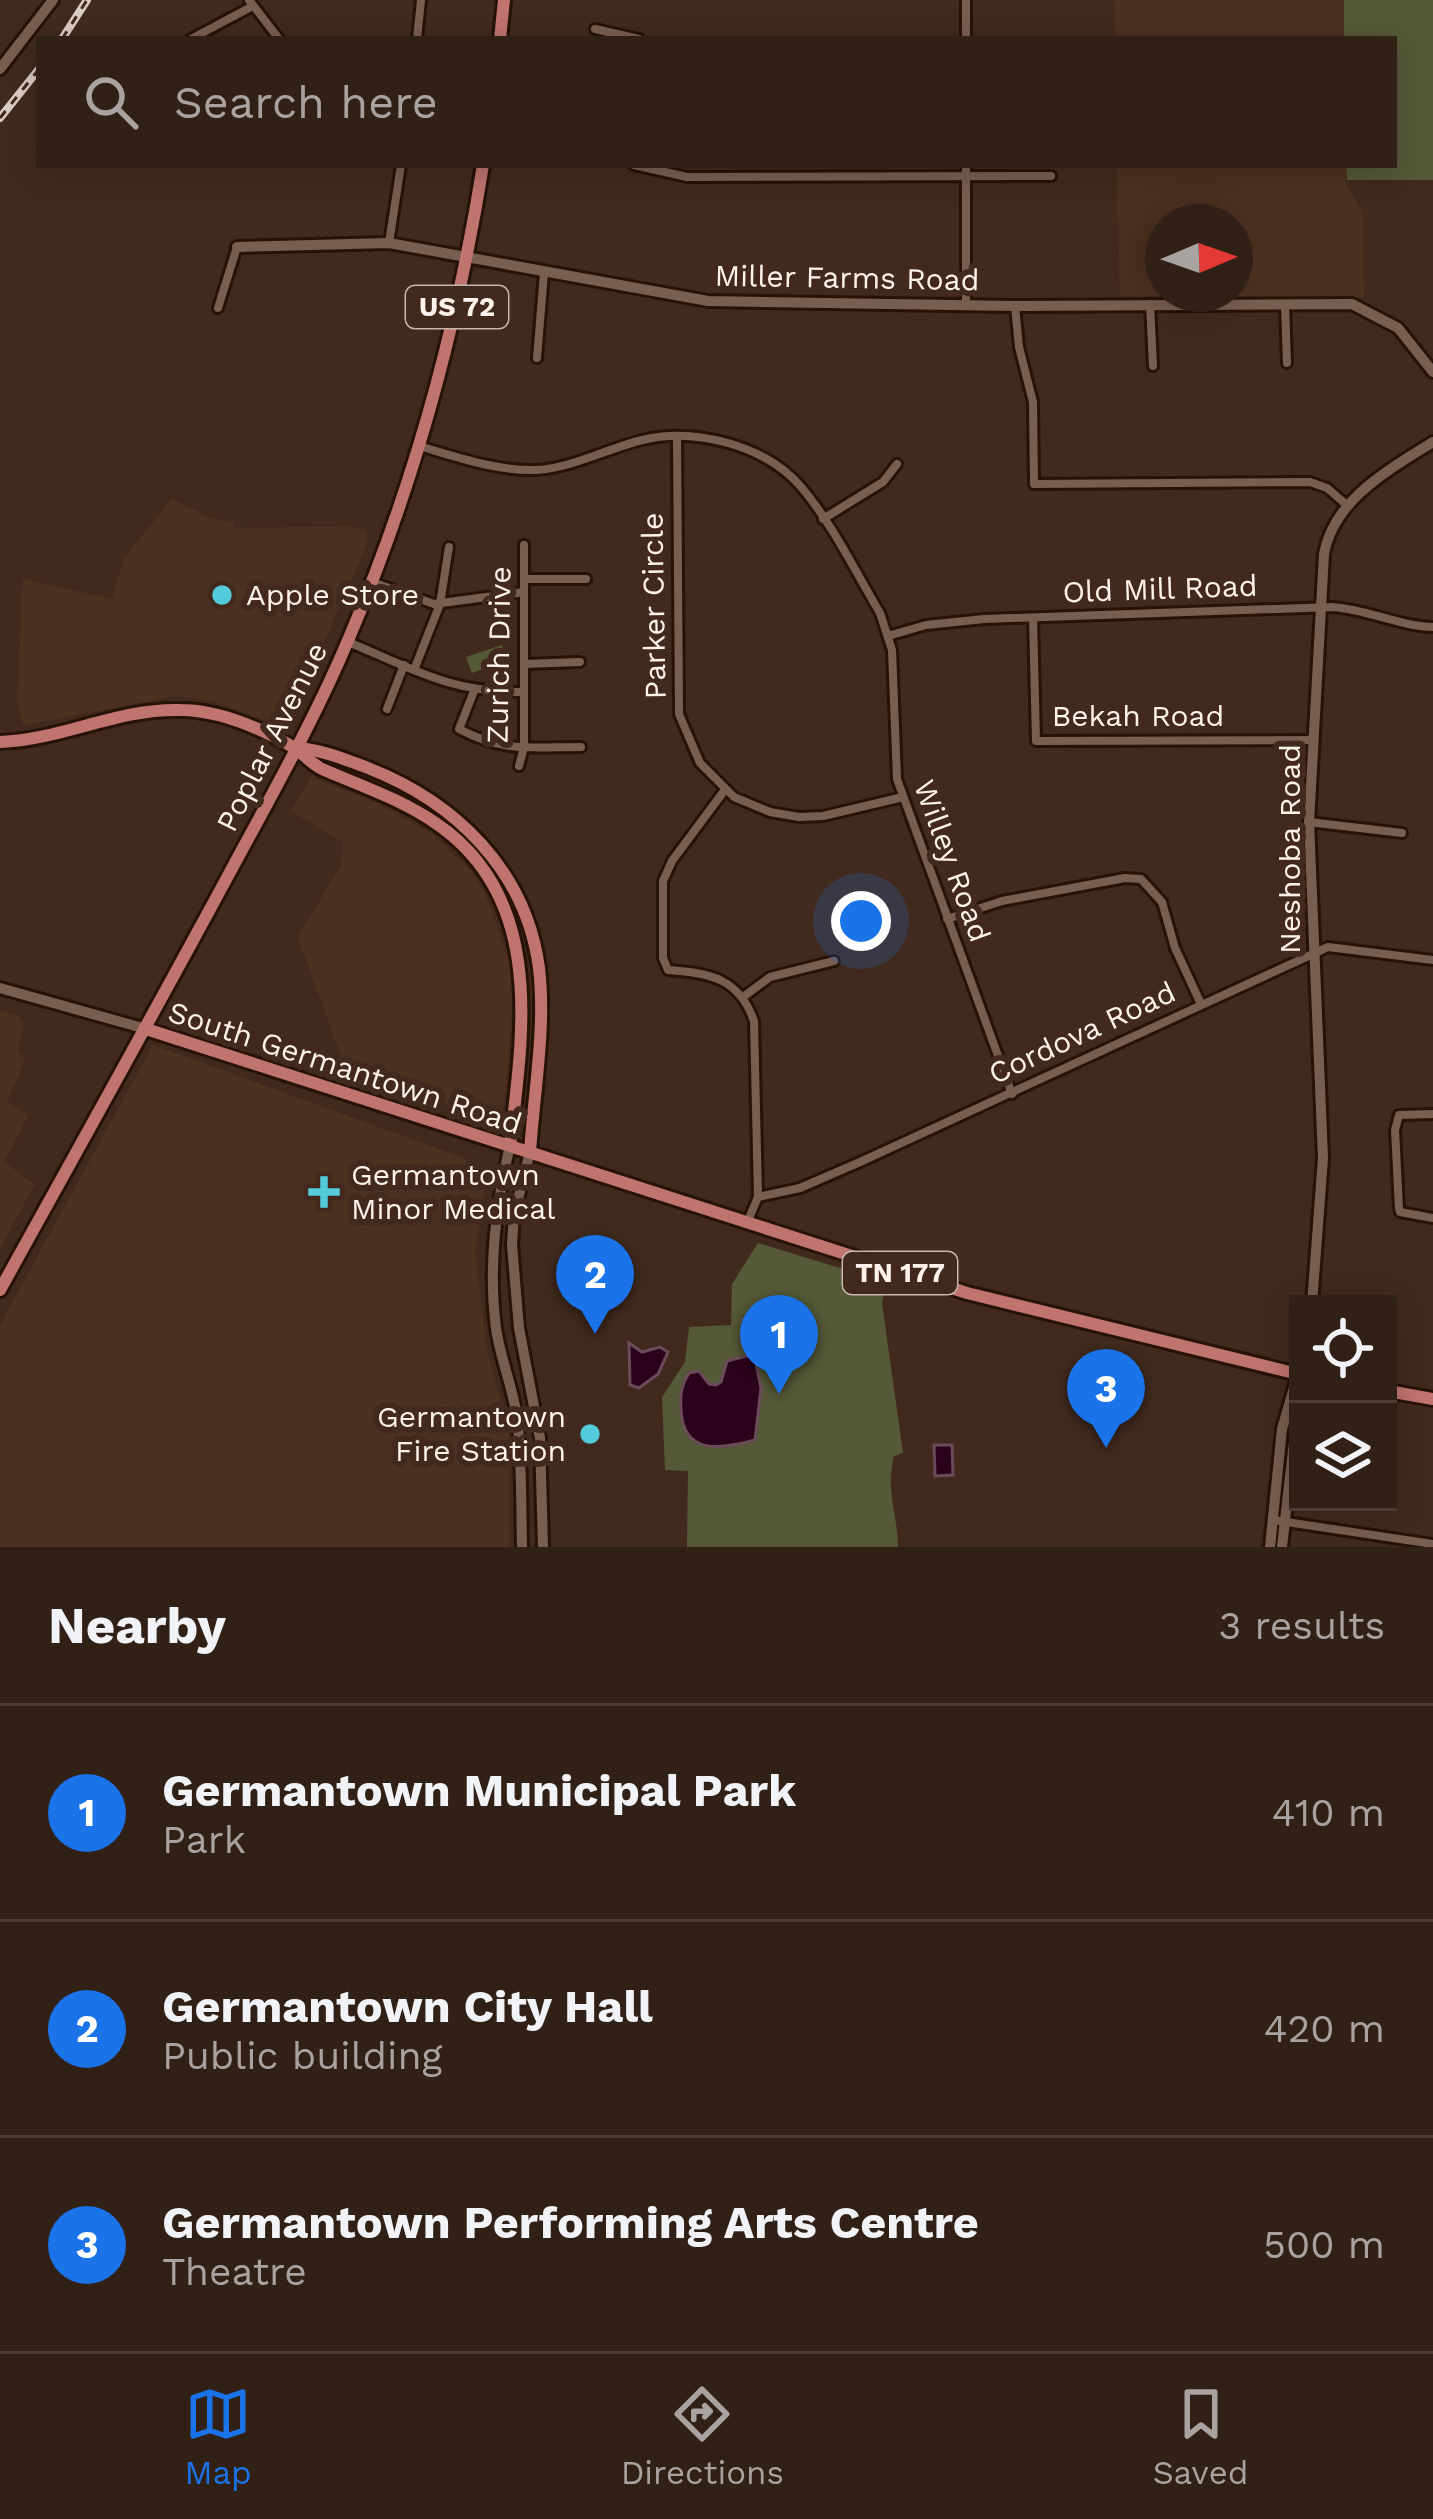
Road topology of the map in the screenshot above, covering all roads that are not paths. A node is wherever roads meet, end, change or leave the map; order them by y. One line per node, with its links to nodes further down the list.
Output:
1 (53, 0): 13 (street)
2 (422, 0): 9 (street)
3 (504, 0): 10 (main road)
4 (966, 0): 12 (street)
5 (250, 3): 7 (street); 8 (street)
6 (595, 28): 11 (street)
7 (195, 36)
8 (277, 36)
9 (417, 36)
10 (500, 36)
11 (627, 36)
12 (966, 36)
13 (0, 69)
14 (401, 168): 20 (street)
15 (483, 168): 22 (main road, Poplar Avenue / US 72)
16 (648, 168): 18 (street)
17 (966, 168): 18 (street)
18 (966, 176): 19 (street); 26 (street)
19 (1052, 176)
20 (389, 243): 21 (street, Miller Farms Road); 22 (street, Miller Farms Road)
21 (237, 247): 29 (street)
22 (469, 258): 23 (street, Miller Farms Road); 37 (main road, Poplar Avenue / US 72)
23 (544, 273): 26 (street, Miller Farms Road); 31 (street)
24 (1253, 303): 25 (street, Miller Farms Road)
25 (1285, 303): 32 (street); 34 (street, Miller Farms Road)
26 (966, 304): 28 (street, Miller Farms Road)
27 (1145, 304): 28 (street, Miller Farms Road)
28 (1015, 306): 39 (street)
29 (218, 308)
30 (1150, 312): 33 (street)
31 (537, 358)
32 (1287, 363)
33 (1153, 366)
34 (1433, 372)
35 (677, 436): 37 (street, Willey Road); 40 (street, Willey Road); 65 (street, Parker Circle)
36 (1433, 442): 39 (street, Neshoba Road)
37 (419, 446): 45 (main road, Poplar Avenue / US 72)
38 (897, 464): 40 (street)
39 (1348, 506): 48 (street, Neshoba Road)
40 (823, 518): 51 (street, Willey Road)
41 (524, 545): 43 (street, Zurich Drive)
42 (448, 547): 47 (street)
43 (524, 579): 44 (street); 46 (street, Zurich Drive)
44 (586, 579)
45 (372, 582): 47 (street); 52 (main road, Poplar Avenue / US 72)
46 (524, 592): 47 (street); 54 (street, Zurich Drive)
47 (440, 604): 55 (street)
48 (1320, 608): 49 (street, Old Mill Road); 50 (street, Old Mill Road); 59 (street, Neshoba Road)
49 (1033, 618): 51 (street, Old Mill Road); 59 (street, Bekah Road)
50 (1433, 627)
51 (889, 636): 66 (street, Willey Road)
52 (348, 642): 55 (street); 63 (main road, Poplar Avenue / US 72)
53 (580, 662): 54 (street)
54 (524, 664): 57 (street, Zurich Drive)
55 (409, 667): 56 (street); 58 (street)
56 (474, 692): 57 (street); 61 (street)
57 (524, 692): 61 (street, Zurich Drive)
58 (387, 709)
59 (1312, 740): 67 (street, Neshoba Road)
60 (0, 742): 63 (main road)
61 (524, 747): 62 (street); 64 (street, Zurich Drive)
62 (581, 747)
63 (296, 748): 76 (main road, Poplar Avenue / US 72); 79 (main road); 80 (main road)
64 (519, 766)
65 (724, 790): 66 (street); 74 (street)
66 (903, 797): 69 (street, Willey Road)
67 (1309, 822): 68 (street); 70 (street, Neshoba Road)
68 (1402, 833)
69 (947, 919): 75 (street); 77 (street, Willey Road)
70 (1314, 952): 72 (street, Cordova Road); 75 (street, Cordova Road); 85 (street, Neshoba Road)
71 (834, 961): 74 (street)
72 (1433, 961)
73 (0, 988): 76 (street, South Germantown Road)
74 (743, 997): 81 (street)
75 (1201, 1004): 77 (street, Cordova Road)
76 (146, 1029): 79 (main road, South Germantown Road / TN 177); 84 (main road, Poplar Avenue / US 72)
77 (1012, 1094): 81 (street, Cordova Road)
78 (1433, 1114): 82 (street)
79 (510, 1145): 80 (main road, South Germantown Road / TN 177); 90 (street)
80 (530, 1152): 83 (main road, South Germantown Road / TN 177); 90 (street)
81 (758, 1196): 83 (street)
82 (1433, 1218)
83 (747, 1225): 86 (main road, South Germantown Road / TN 177)
84 (0, 1290)
85 (1313, 1295)
86 (1289, 1378)
87 (1397, 1393): 88 (main road)
88 (1433, 1399)
89 (1290, 1403): 93 (street)
90 (529, 1439): 92 (street); 94 (street)
91 (1289, 1460): 93 (street)
92 (541, 1479): 94 (street); 97 (street)
93 (1279, 1521): 95 (street); 98 (street); 99 (street)
94 (521, 1531): 96 (street)
95 (1433, 1544)
96 (522, 1547)
97 (542, 1547)
98 (1270, 1547)
99 (1282, 1547)

